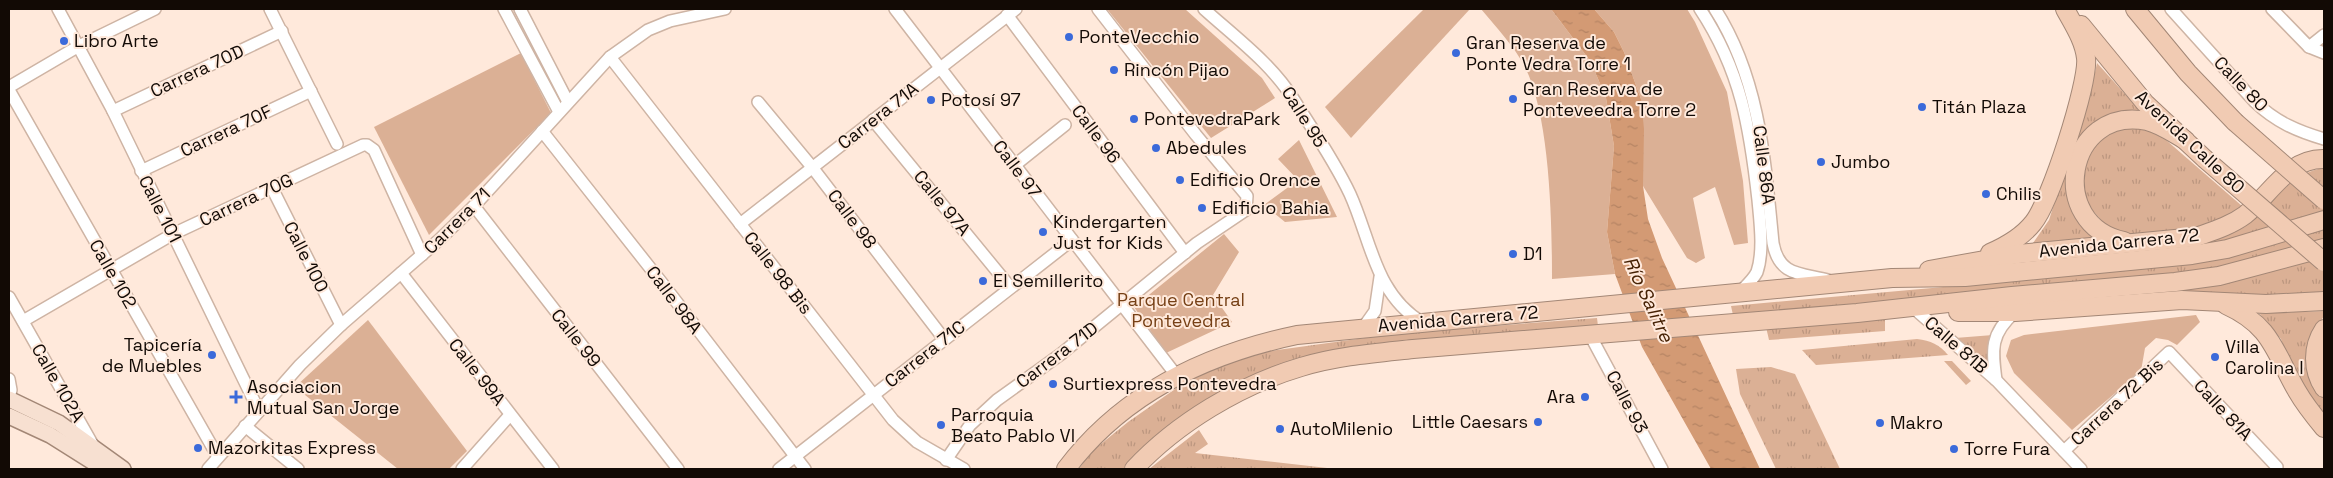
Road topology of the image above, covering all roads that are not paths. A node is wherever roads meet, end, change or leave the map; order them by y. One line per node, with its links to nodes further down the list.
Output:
1 (58, 9): 21 (street, Calle 101)
2 (155, 9): 21 (street)
3 (270, 9): 18 (street)
4 (504, 9): 31 (street)
5 (520, 9): 28 (street)
6 (720, 9): 24 (street, Carrera 71)
7 (895, 9): 25 (street, Calle 97)
8 (1098, 9): 51 (street, Carrera 71D)
9 (1204, 9): 57 (street, Calle 95)
10 (1700, 9): 61 (street, Calle 86A)
11 (1715, 9): 59 (street, Calle 86A)
12 (2067, 9): 36 (highway, Avenida Calle 80); 53 (highway)
13 (2135, 9): 20 (highway)
14 (2144, 9): 20 (street)
15 (2171, 9): 35 (street, Calle 80)
16 (2272, 9): 22 (street)
17 (1011, 12): 25 (street, Carrera 71A); 51 (street, Calle 96)
18 (282, 31): 27 (street); 30 (street, Carrera 70D)
19 (2324, 35): 22 (street)
20 (2157, 37): 43 (highway, bridge)
21 (79, 46): 26 (street); 30 (street, Calle 101)
22 (2310, 48): 23 (street)
23 (2324, 53)
24 (610, 57): 28 (street, Carrera 71); 46 (street, Calle 98 Bis)
25 (939, 68): 32 (street, Carrera 71A); 39 (street, Calle 97)
26 (9, 89): 55 (street, Calle 102)
27 (311, 91): 37 (street); 41 (street, Carrera 70F)
28 (568, 102): 31 (street, Carrera 71)
29 (758, 102): 40 (street, Calle 98)
30 (113, 111): 41 (street, Calle 101)
31 (558, 112): 34 (street, Carrera 71)
32 (873, 120): 40 (street, Carrera 71A); 60 (street, Calle 97A)
33 (1065, 125): 39 (street)
34 (542, 131): 44 (street, Carrera 71); 91 (street, Calle 98A)
35 (2324, 139)
36 (2184, 140): 49 (highway); 54 (highway, Avenida Calle 80, bridge)
37 (337, 144)
38 (2324, 159): 49 (highway, Avenida Carrera 72)
39 (1015, 165): 48 (street, Calle 97)
40 (812, 167): 46 (street, Carrera 71A); 75 (street, Calle 98)
41 (141, 171): 47 (street, Calle 101)
42 (272, 188): 47 (street, Carrera 70G); 52 (street, Carrera 70G); 71 (street, Calle 100)
43 (2324, 200)
44 (474, 206): 52 (street, Carrera 71); 100 (street, Calle 99)
45 (2324, 220): 58 (highway, Avenida Carrera 72)
46 (740, 224): 81 (street, Calle 98 Bis)
47 (173, 234): 55 (street, Carrera 70G); 83 (street, Calle 101)
48 (1072, 240): 60 (street, Carrera 71C); 65 (street, Calle 97)
49 (2132, 243): 53 (highway, Avenida Carrera 72)
50 (2324, 248): 66 (highway, Avenida Carrera 72)
51 (1185, 253): 65 (street, Carrera 71D)
52 (422, 255): 56 (street, Carrera 71)
53 (1965, 262): 58 (highway, Avenida Carrera 72)
54 (2324, 262)
55 (111, 269): 69 (street, Carrera 70G); 90 (street, Calle 102)
56 (401, 273): 71 (street, Carrera 71); 85 (street, Calle 99A)
57 (1380, 277): 70 (street, Calle 95); 72 (street, Calle 95)
58 (1892, 278): 59 (highway, Avenida Carrera 72)
59 (1841, 283): 61 (highway, Avenida Carrera 72)
60 (1010, 287): 75 (street, Carrera 71C)
61 (1740, 292): 70 (highway, Avenida Carrera 72)
62 (9, 296): 69 (street, Calle 102A)
63 (2203, 300): 64 (highway, Avenida Carrera 72); 68 (highway, Avenida Carrera 72); 87 (highway)
64 (2324, 301)
65 (1122, 305): 77 (street, Calle 97); 92 (street, Carrera 71D)
66 (1885, 310): 67 (highway, Avenida Carrera 72); 74 (highway, Avenida Carrera 72)
67 (1917, 311): 68 (highway, Avenida Carrera 72); 79 (street, Calle 81B)
68 (2015, 312): 79 (street, Calle 81B)
69 (22, 321): 88 (street, Calle 102A)
70 (1423, 323): 72 (highway, Avenida Carrera 72)
71 (341, 325): 83 (street, Carrera 71)
72 (1363, 328): 77 (highway, Avenida Carrera 72)
73 (2324, 329): 80 (highway)
74 (1590, 335): 105 (highway, Avenida Carrera 72); 106 (street, Calle 93)
75 (944, 339): 81 (street, Carrera 71C)
76 (2169, 352): 89 (street, Carrera 72 Bis); 93 (street, Calle 81A)
77 (1176, 375): 104 (highway, Avenida Carrera 72)
78 (9, 380): 82 (street)
79 (1996, 380): 89 (street, Calle 81B)
80 (2324, 388)
81 (872, 395): 91 (street, Carrera 71C); 92 (street, Calle 98 Bis)
82 (9, 398): 88 (main road)
83 (259, 410): 86 (street, Carrera 71)
84 (9, 416): 94 (main road)
85 (510, 416): 98 (street); 99 (street, Calle 99A)
86 (245, 426): 90 (street, Carrera 71); 97 (street)
87 (2324, 428)
88 (95, 450): 94 (street, Calle 102A); 95 (main road)
89 (2064, 451): 107 (street, Calle 81B)
90 (218, 457): 96 (street, Carrera 71)
91 (794, 458): 101 (street, Carrera 71C); 102 (street, Calle 98A)
92 (946, 460): 103 (street, Calle 98 Bis)
93 (2277, 467)
94 (106, 469)
95 (124, 469)
96 (208, 469)
97 (298, 469)
98 (462, 469)
99 (553, 469)
100 (678, 469)
101 (779, 469)
102 (805, 469)
103 (964, 469)
104 (1066, 469)
105 (1134, 469)
106 (1662, 469)
107 (2081, 469)

